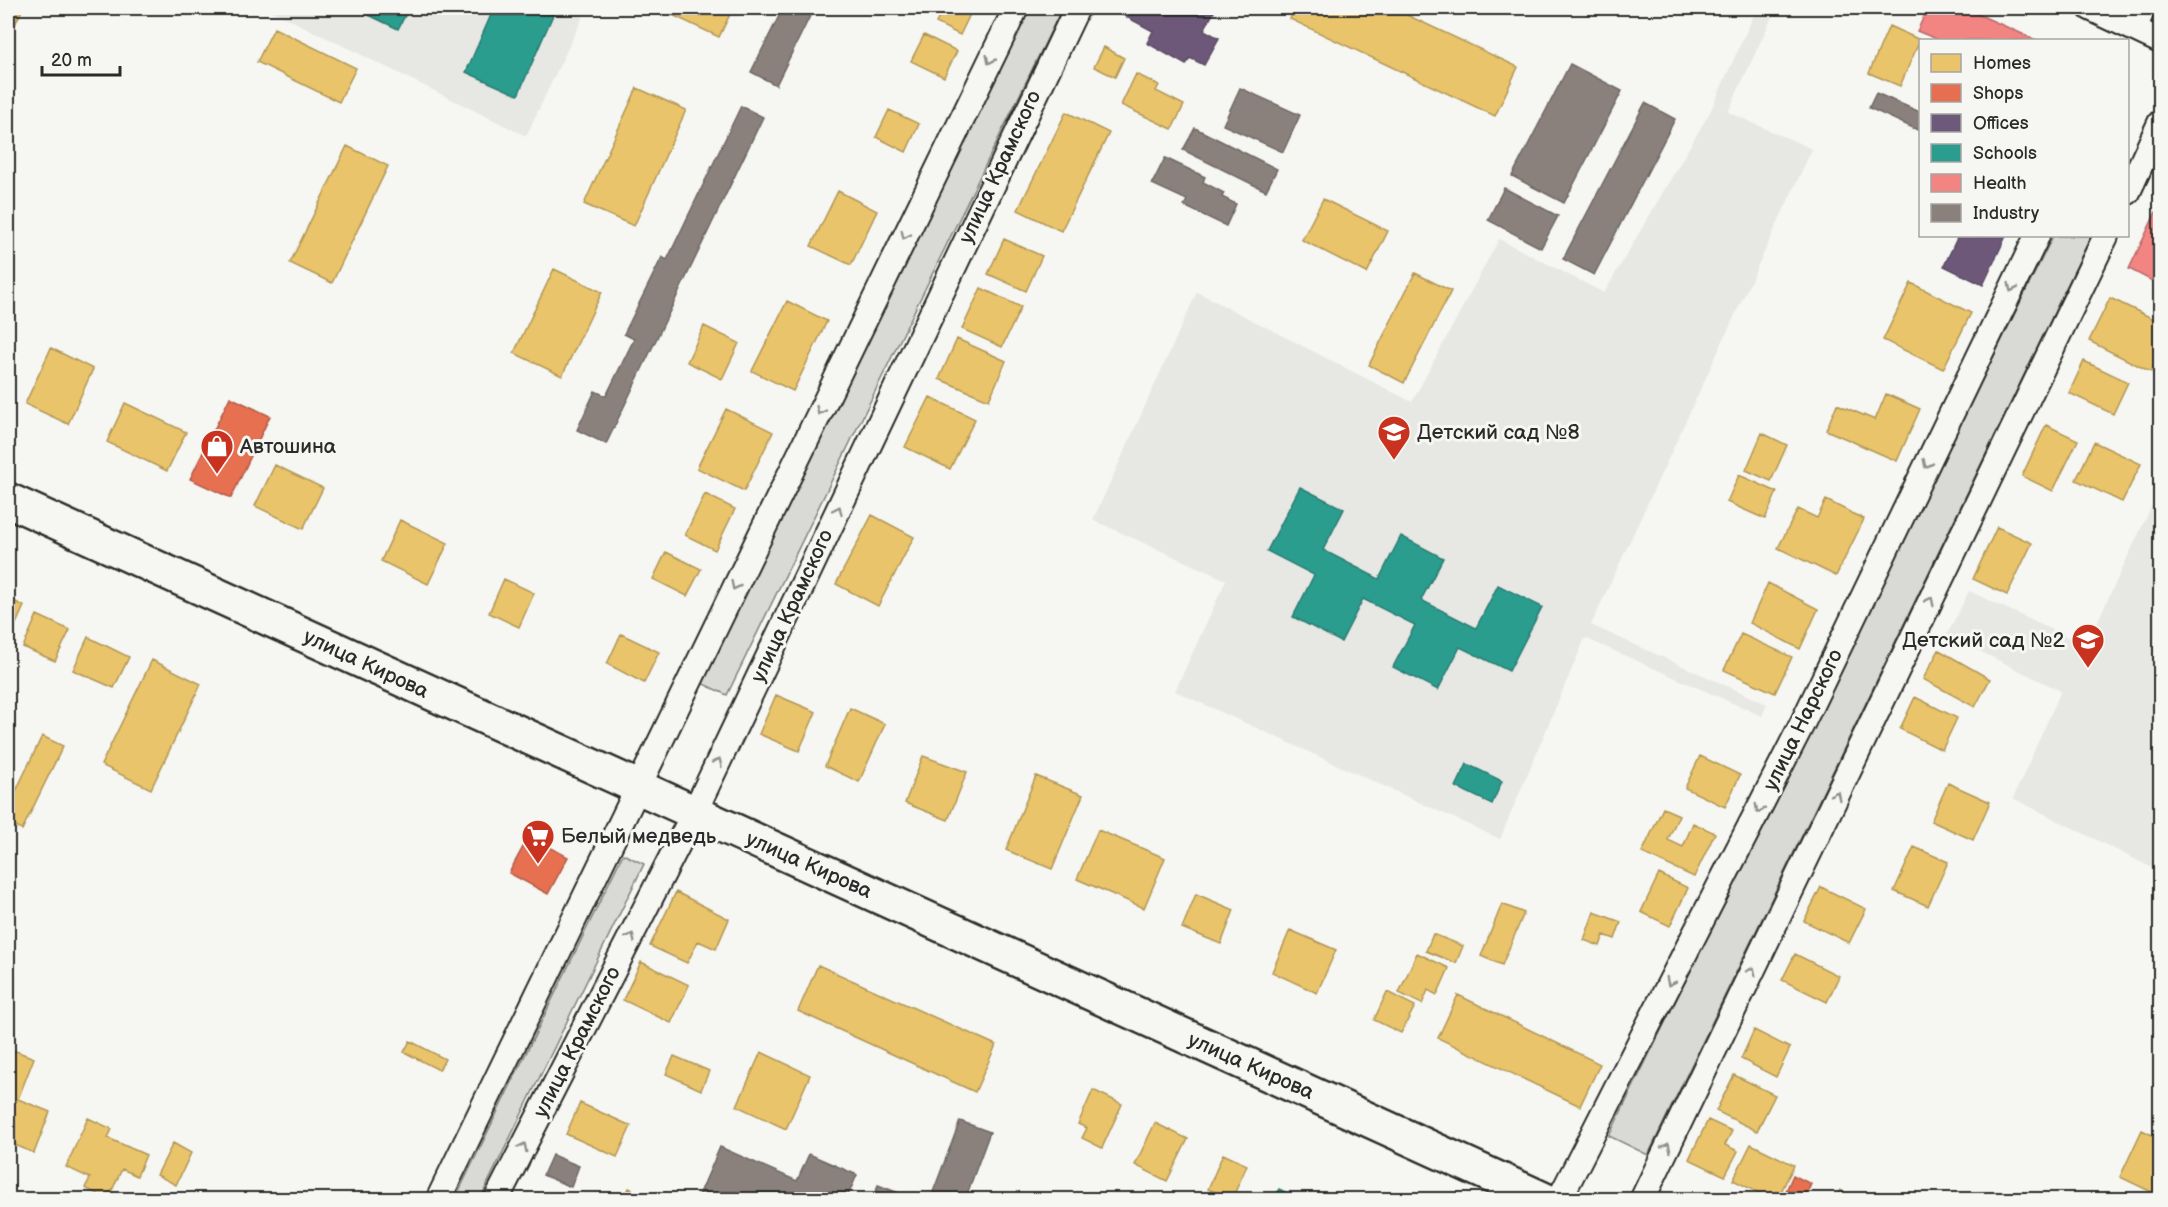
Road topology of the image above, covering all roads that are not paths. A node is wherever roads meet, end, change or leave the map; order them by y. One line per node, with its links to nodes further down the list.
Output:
1 (1016, 8): 12 (street, one-way to 12)
2 (1077, 8): 13 (street, улица Крамского, one-way to 2)
3 (2090, 8): 5 (street)
4 (2147, 8): 5 (street)
5 (2132, 39): 6 (street)
6 (2160, 41)
7 (2160, 123): 8 (street)
8 (2129, 188)
9 (2037, 237): 17 (street, улица Нарского, one-way to 17)
10 (2106, 237): 18 (street, one-way to 10)
11 (8, 500): 12 (main road, улица Кирова)
12 (637, 788): 13 (main road, улица Кирова); 14 (street)
13 (694, 813): 15 (street, улица Крамского, one-way to 13); 16 (main road, улица Кирова)
14 (438, 1200)
15 (496, 1200)
16 (1545, 1200)
17 (1559, 1200)
18 (1642, 1200)

